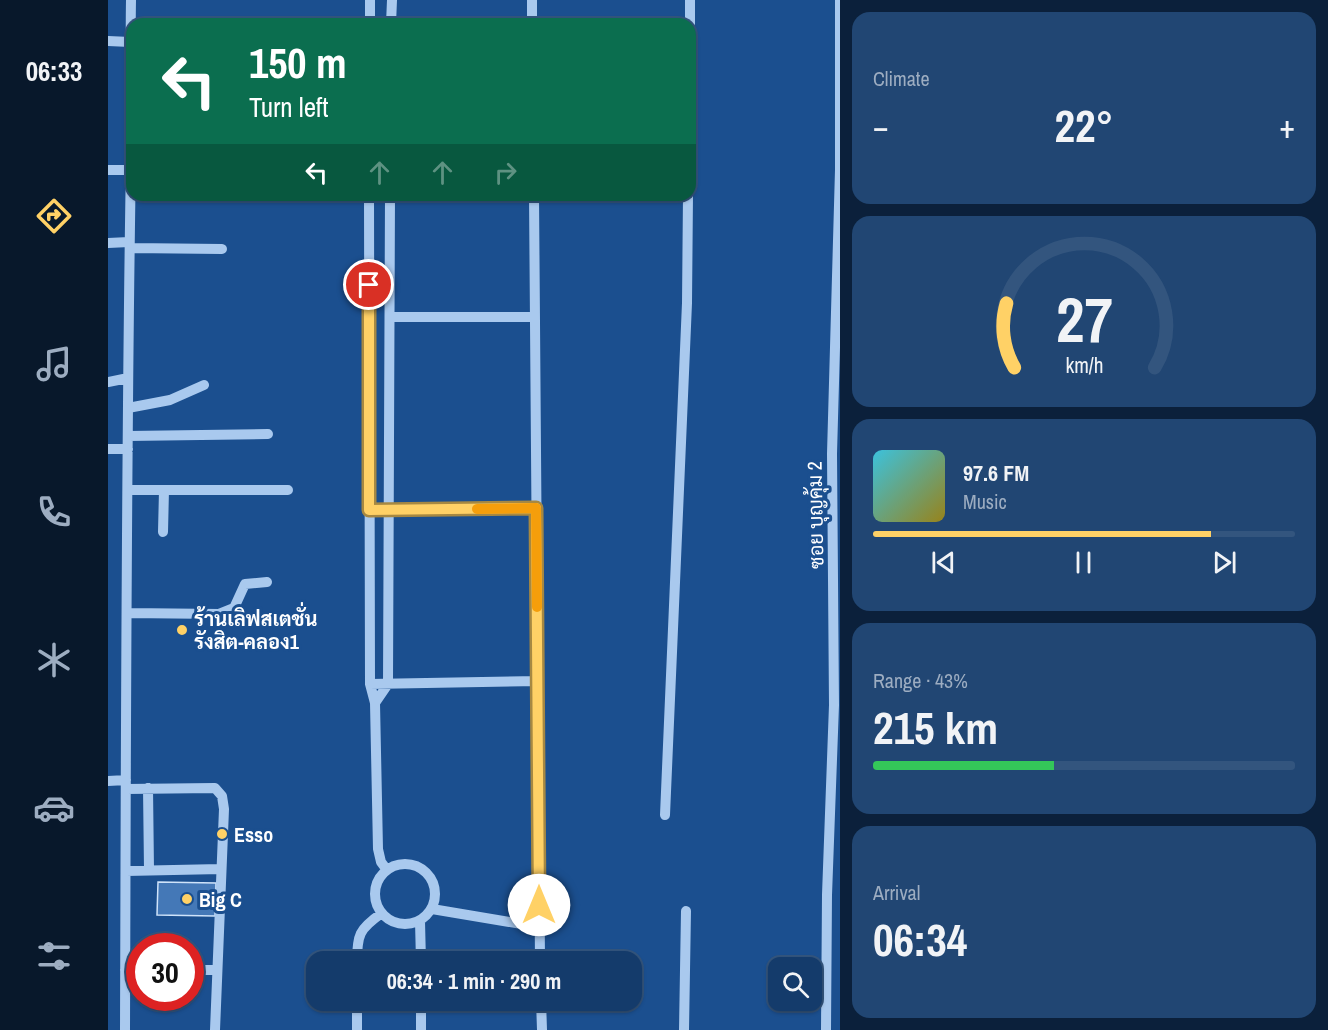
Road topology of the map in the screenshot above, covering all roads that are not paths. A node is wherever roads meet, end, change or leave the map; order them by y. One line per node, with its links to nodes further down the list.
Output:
1 (131, 0): 7 (street)
2 (370, 0): 8 (street)
3 (392, 0): 9 (street)
4 (532, 0): 10 (street)
5 (690, 0): 11 (street)
6 (840, 0): 47 (street, ซอย บุญคุ้ม 2)
7 (131, 18)
8 (370, 18)
9 (392, 18)
10 (532, 18)
11 (690, 18)
12 (108, 41): 13 (street)
13 (126, 42)
14 (108, 170): 15 (street)
15 (126, 170)
16 (130, 201): 22 (street)
17 (369, 201): 38 (street)
18 (390, 201): 24 (street)
19 (534, 201): 25 (street)
20 (688, 201): 51 (street)
21 (108, 243): 22 (street)
22 (129, 245): 23 (street); 26 (street)
23 (222, 249)
24 (390, 317): 25 (street); 39 (street)
25 (535, 318): 37 (street)
26 (128, 378): 27 (street); 29 (street)
27 (108, 382)
28 (204, 385): 29 (street)
29 (128, 408): 31 (street)
30 (268, 434): 31 (street)
31 (128, 436): 33 (street)
32 (108, 449): 33 (street)
33 (128, 449): 34 (street)
34 (129, 490): 35 (street); 42 (street)
35 (164, 490): 36 (street); 40 (street)
36 (288, 490)
37 (536, 508): 39 (street); 43 (street)
38 (369, 510): 39 (street); 44 (street)
39 (389, 510): 45 (street)
40 (163, 532)
41 (267, 582): 42 (street)
42 (128, 613): 49 (street)
43 (537, 681): 45 (street); 60 (street)
44 (370, 684): 45 (street); 46 (street)
45 (388, 684): 46 (street)
46 (375, 703): 54 (street)
47 (837, 734): 76 (street, ซอย บุญคุ้ม 2)
48 (108, 781): 49 (street)
49 (126, 784): 50 (street); 55 (street)
50 (148, 788): 52 (street); 53 (street)
51 (664, 814)
52 (221, 869): 53 (street); 66 (street)
53 (149, 870): 55 (street)
54 (387, 870): 56 (street); 58 (street)
55 (126, 871): 64 (street)
56 (432, 909): 59 (street); 60 (street)
57 (686, 911): 75 (street)
58 (381, 914): 59 (street); 61 (street)
59 (420, 921): 62 (street)
60 (539, 927): 63 (street)
61 (357, 951)
62 (421, 951)
63 (540, 951)
64 (125, 970): 70 (street)
65 (204, 970): 66 (street)
66 (217, 970): 71 (street)
67 (357, 1011): 72 (street)
68 (421, 1011): 73 (street)
69 (541, 1011): 74 (street)
70 (125, 1030)
71 (215, 1030)
72 (357, 1030)
73 (421, 1030)
74 (542, 1030)
75 (684, 1030)
76 (826, 1030)

